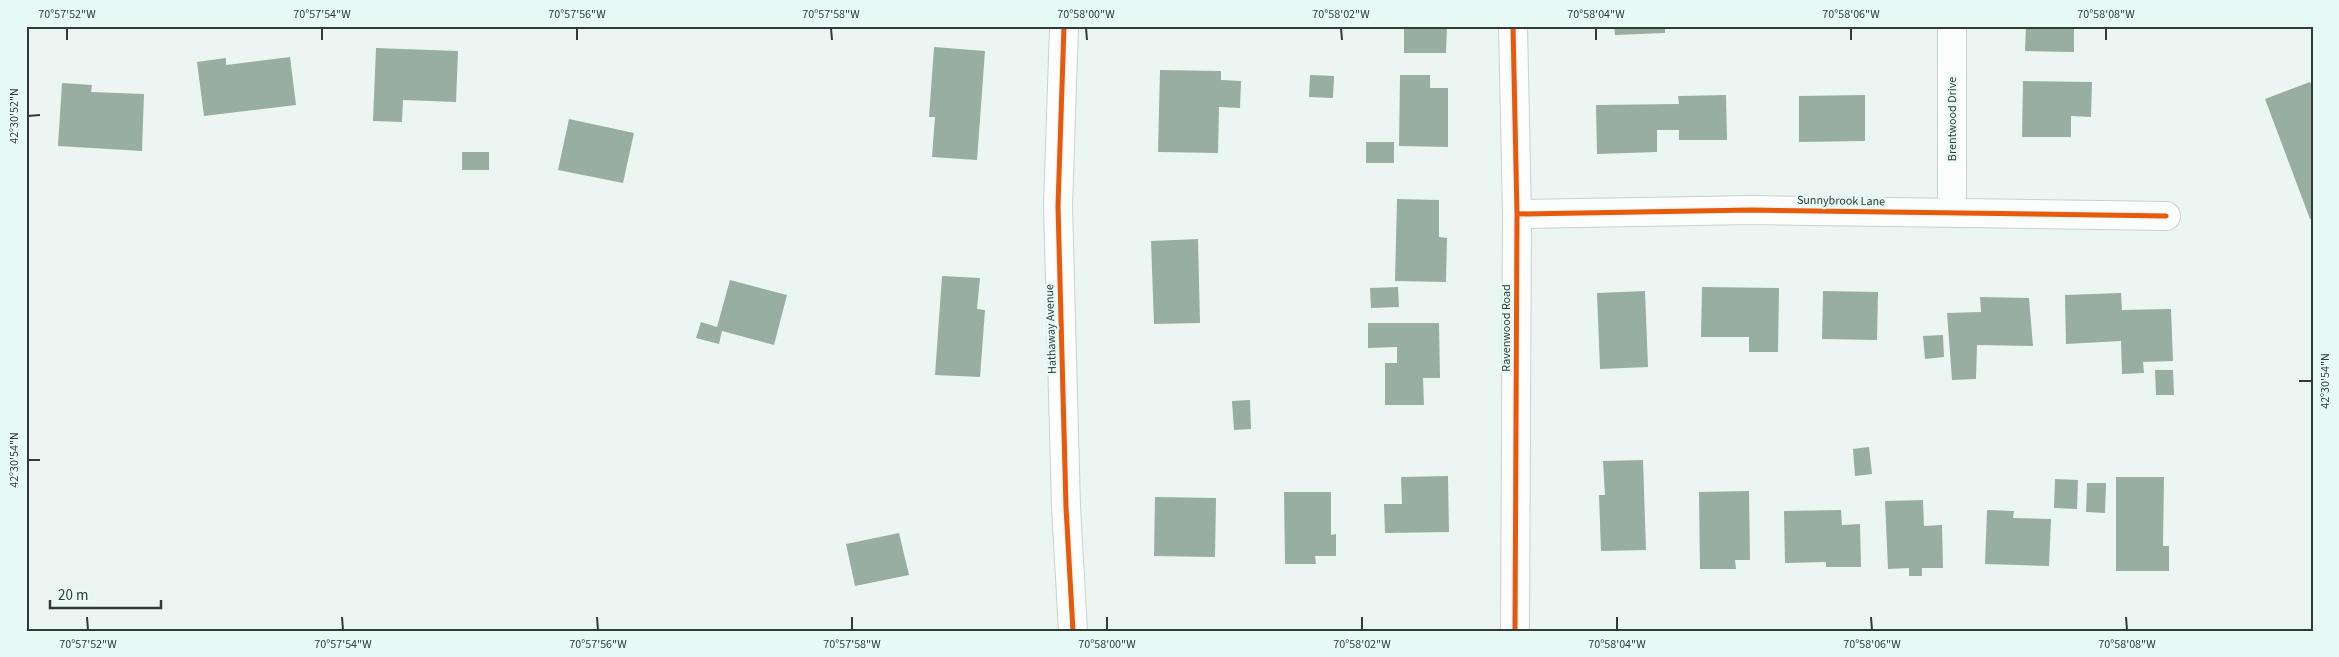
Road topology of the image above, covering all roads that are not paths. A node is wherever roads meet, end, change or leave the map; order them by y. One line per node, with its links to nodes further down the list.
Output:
1 (1064, 26): 7 (street, Hathaway Avenue)
2 (1513, 26): 5 (street, Ravenwood Road)
3 (1952, 26): 4 (street, Brentwood Drive)
4 (1952, 213): 5 (street, Sunnybrook Lane); 6 (street, Sunnybrook Lane)
5 (1517, 214): 8 (street, Ravenwood Road)
6 (2166, 216)
7 (1073, 631)
8 (1515, 631)

